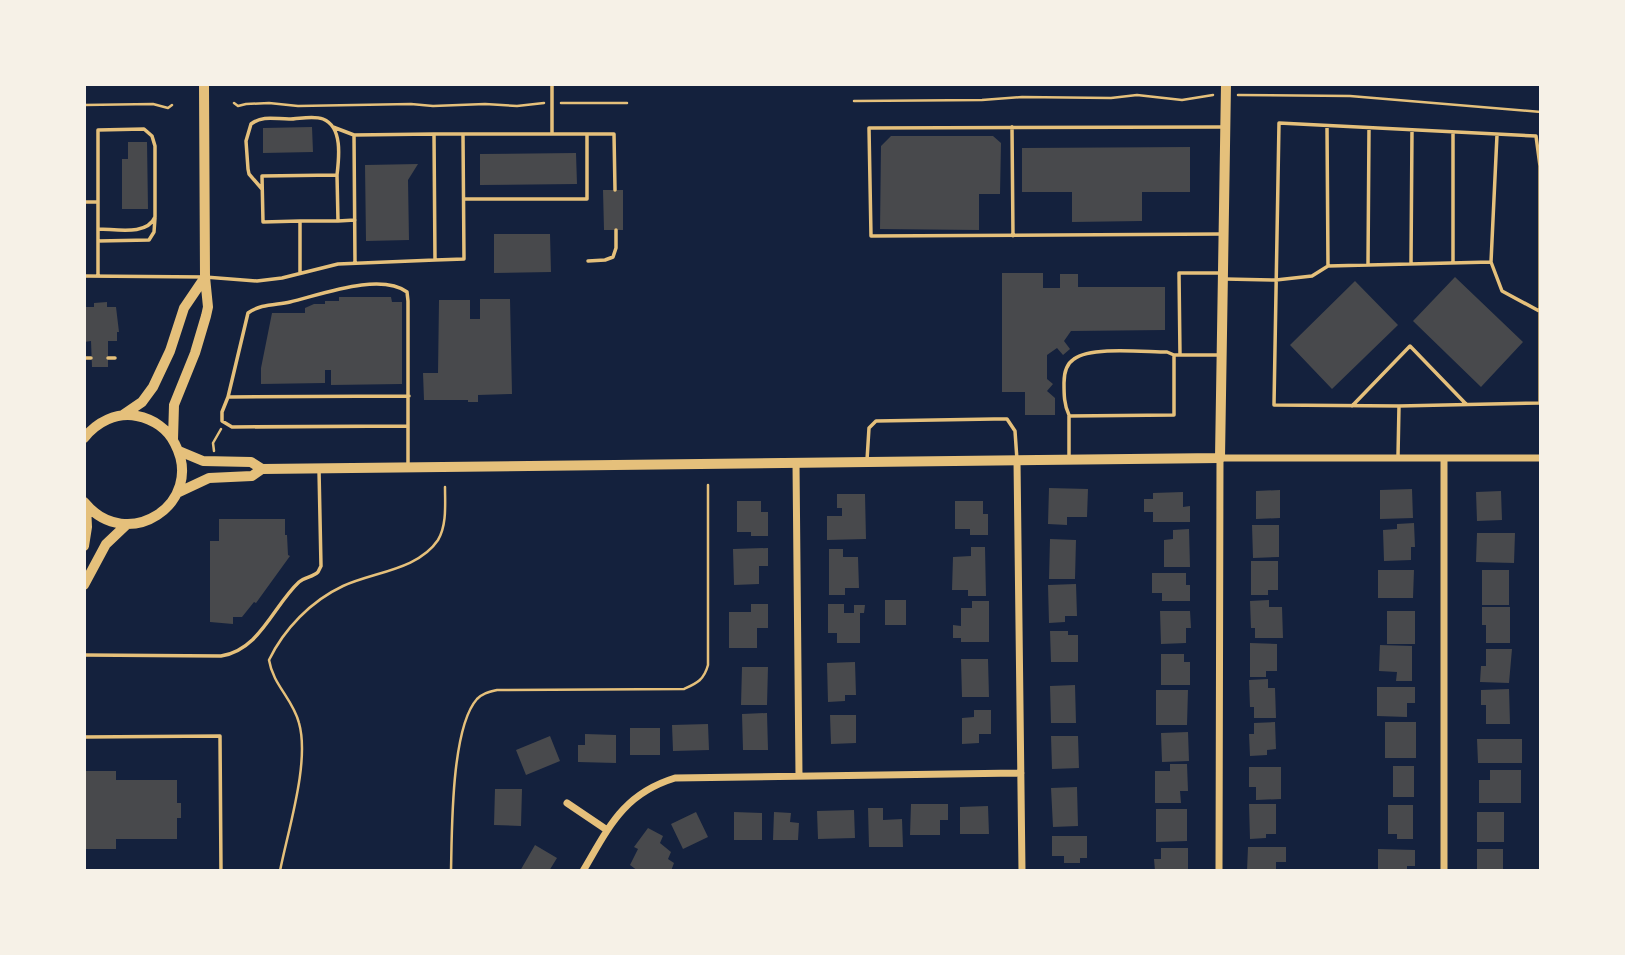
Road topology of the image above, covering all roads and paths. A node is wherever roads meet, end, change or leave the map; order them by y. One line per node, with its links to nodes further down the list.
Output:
1 (204, 84): 53 (street)
2 (552, 84): 7 (lane)
3 (1226, 84): 16 (street)
4 (1247, 94): 12 (path)
5 (1204, 96): 6 (path)
6 (853, 101)
7 (552, 103): 8 (path); 10 (path); 21 (lane)
8 (627, 103)
9 (172, 105): 11 (path)
10 (236, 105)
11 (84, 106)
12 (1541, 112)
13 (1327, 126): 17 (lane); 48 (lane); 54 (lane)
14 (333, 127): 24 (lane); 26 (lane); 27 (lane)
15 (1012, 127): 16 (lane); 39 (lane); 39 (lane)
16 (1225, 127): 38 (street)
17 (1368, 128): 18 (lane); 47 (lane)
18 (1412, 130): 19 (lane); 46 (lane)
19 (1453, 132): 23 (lane); 45 (lane)
20 (434, 134): 24 (lane); 25 (lane); 41 (lane)
21 (552, 134): 22 (lane); 25 (lane)
22 (587, 134): 28 (lane); 29 (lane)
23 (1497, 134): 44 (lane); 55 (lane)
24 (354, 135): 34 (lane)
25 (463, 135): 29 (lane)
26 (337, 175): 27 (lane); 33 (lane)
27 (262, 189): 35 (lane)
28 (615, 190)
29 (464, 200): 41 (lane)
30 (84, 202): 31 (lane)
31 (98, 202): 32 (lane); 36 (lane)
32 (155, 217): 36 (lane); 40 (lane)
33 (338, 220): 34 (lane); 35 (lane)
34 (355, 220): 43 (lane)
35 (300, 221): 49 (lane)
36 (98, 229): 40 (lane)
37 (616, 230): 42 (lane)
38 (1224, 234): 39 (lane); 52 (street)
39 (1013, 236)
40 (98, 241): 51 (lane)
41 (435, 260): 43 (lane)
42 (588, 261)
43 (355, 262): 49 (lane)
44 (1491, 262): 45 (lane); 55 (lane)
45 (1453, 263): 46 (lane)
46 (1411, 264): 47 (lane)
47 (1368, 265): 48 (lane)
48 (1328, 266): 54 (lane)
49 (300, 272): 53 (lane)
50 (84, 276): 51 (lane)
51 (98, 276): 53 (lane)
52 (1223, 276): 54 (lane); 57 (lane); 58 (street)
53 (205, 277): 68 (street); 73 (street)
54 (1276, 280): 66 (lane)
55 (1541, 312): 65 (lane)
56 (1174, 355): 57 (lane); 69 (lane); 69 (lane)
57 (1180, 355): 58 (lane)
58 (1222, 355): 76 (street)
59 (84, 358): 60 (lane)
60 (91, 358)
61 (108, 358): 62 (lane)
62 (115, 358)
63 (409, 396): 64 (lane); 64 (lane); 70 (lane)
64 (228, 397): 70 (lane)
65 (1466, 404): 66 (lane); 67 (lane)
66 (1352, 406): 67 (lane)
67 (1399, 406): 77 (lane)
68 (121, 416): 72 (street); 73 (street)
69 (1069, 416): 80 (lane)
70 (408, 426): 84 (lane)
71 (218, 435): 74 (path)
72 (84, 438)
73 (173, 439): 75 (street)
74 (214, 451)
75 (179, 452): 86 (street); 89 (street)
76 (1220, 458): 77 (street); 80 (street); 105 (street)
77 (1398, 458): 78 (street)
78 (1444, 458): 79 (street); 106 (street)
79 (1541, 458)
80 (1069, 460): 81 (street)
81 (1017, 461): 82 (street); 82 (lane); 96 (street)
82 (867, 462): 83 (street)
83 (796, 463): 84 (street); 97 (street)
84 (408, 467): 85 (street)
85 (319, 468): 86 (street); 94 (lane)
86 (262, 469): 89 (street)
87 (708, 485): 102 (path)
88 (445, 487): 101 (path)
89 (177, 493): 91 (street)
90 (85, 504): 91 (street); 92 (street)
91 (126, 524): 93 (street)
92 (84, 546)
93 (84, 585)
94 (84, 656)
95 (84, 737): 100 (lane)
96 (1021, 772): 97 (street); 104 (street)
97 (799, 776): 99 (street)
98 (567, 803): 99 (street)
99 (607, 830): 103 (street)
100 (221, 871)
101 (280, 871)
102 (451, 871)
103 (583, 871)
104 (1022, 871)
105 (1219, 871)
106 (1444, 871)

